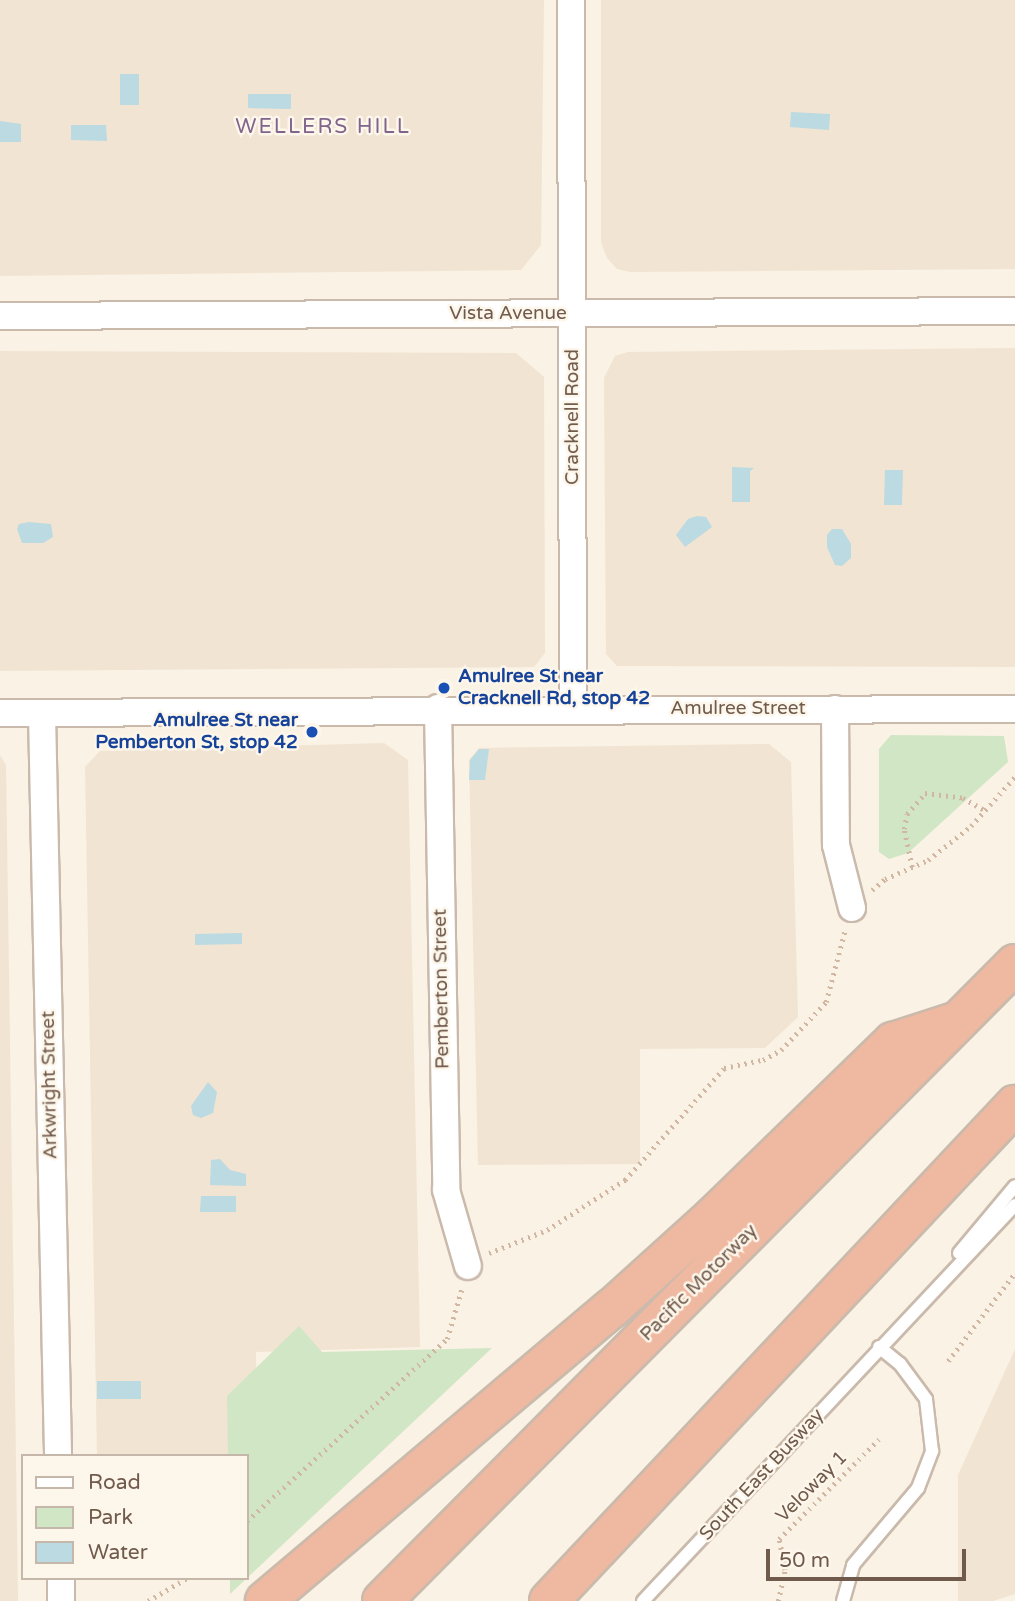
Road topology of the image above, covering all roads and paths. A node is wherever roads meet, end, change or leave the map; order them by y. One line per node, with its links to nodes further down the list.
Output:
1 (571, 0): 3 (street, Cracknell Road)
2 (1015, 311): 3 (street, Vista Avenue)
3 (573, 314): 4 (street, Vista Avenue); 6 (street, Cracknell Road)
4 (0, 316)
5 (438, 708): 6 (street, Amulree Street); 10 (street, Amulree Street); 23 (street, Pemberton Street)
6 (573, 708): 7 (street, Amulree Street)
7 (835, 709): 8 (street, Amulree Street); 15 (street)
8 (1015, 709)
9 (0, 713): 10 (street, Amulree Street)
10 (42, 714): 29 (street, Arkwright Street)
11 (1015, 777): 12 (path)
12 (985, 810): 13 (path); 13 (path)
13 (912, 867): 14 (path)
14 (885, 879)
15 (852, 908)
16 (1015, 964): 18 (highway, Pacific Motorway)
17 (826, 1002): 22 (path)
18 (958, 1021): 35 (highway); 36 (highway, Pacific Motorway)
19 (1015, 1105): 37 (highway)
20 (1015, 1186): 26 (lane, South East Busway)
21 (1015, 1205): 26 (lane, South East Busway)
22 (501, 1245)
23 (468, 1266)
24 (1015, 1273): 27 (path)
25 (447, 1339): 30 (path)
26 (879, 1347): 38 (lane, South East Busway); 40 (lane)
27 (948, 1361)
28 (879, 1439): 39 (path, Veloway 1)
29 (58, 1454)
30 (248, 1520)
31 (61, 1580): 33 (street)
32 (184, 1580): 34 (path)
33 (61, 1601)
34 (148, 1601)
35 (265, 1601)
36 (382, 1601)
37 (549, 1601)
38 (643, 1601)
39 (778, 1601)
40 (843, 1601)

